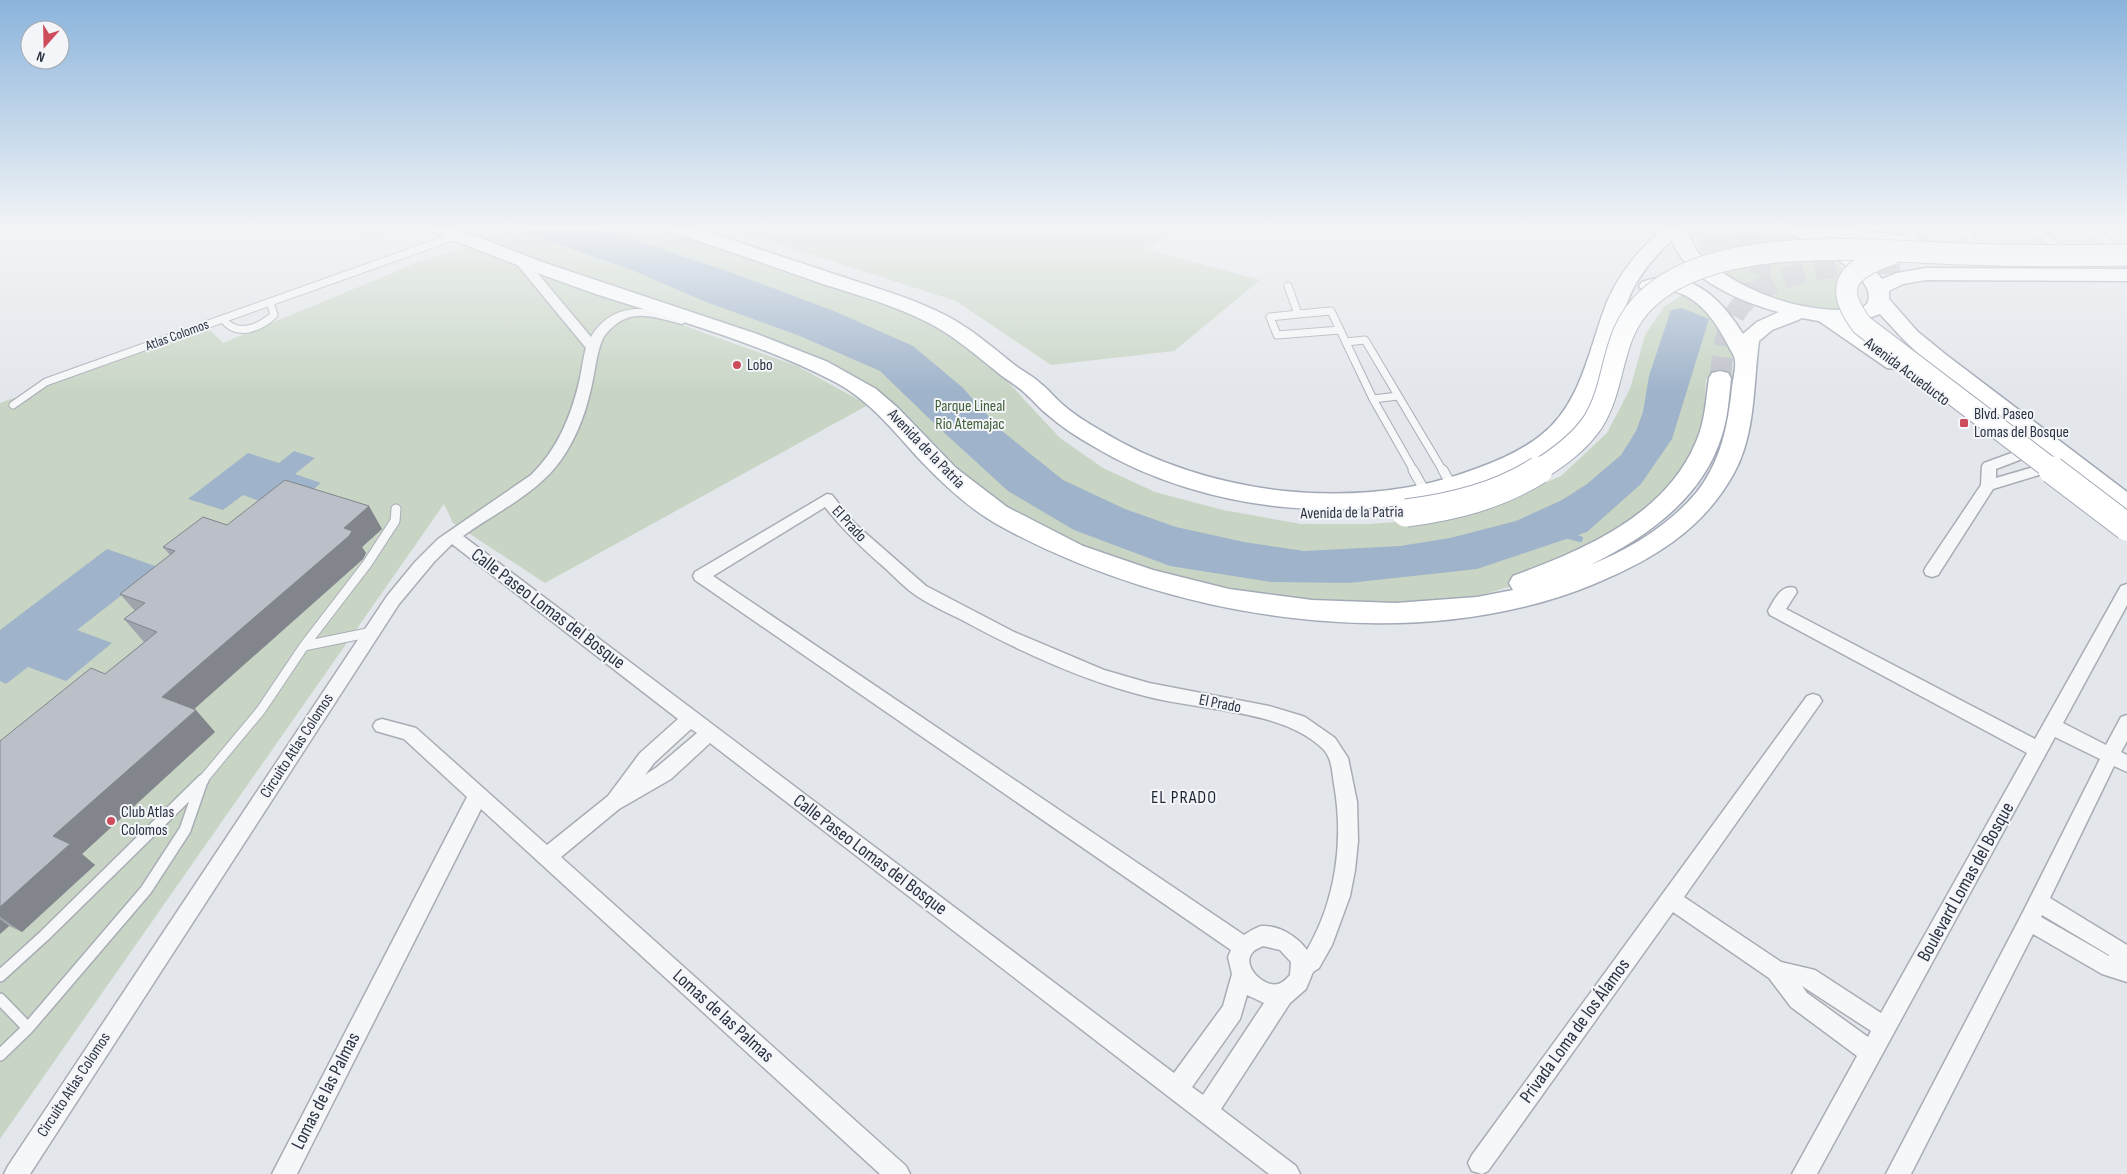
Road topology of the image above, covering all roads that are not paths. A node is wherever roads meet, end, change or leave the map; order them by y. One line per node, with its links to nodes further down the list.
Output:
1 (324, 283): 13 (lane, Atlas Colomos)
2 (539, 283): 22 (street)
3 (586, 283): 20 (main road, Avenida de la Patria)
4 (837, 283): 24 (main road, Avenida de la Patria)
5 (1628, 283): 19 (main road, Avenida de la Patria)
6 (1670, 283): 24 (main road, Avenida de la Patria, bridge)
7 (1727, 283): 14 (main road)
8 (1847, 283): 36 (main road, bridge)
9 (1873, 283): 12 (main road)
10 (1894, 283): 12 (main road)
11 (1288, 286): 15 (lane)
12 (1879, 295): 16 (main road); 34 (main road, Avenida Acueducto)
13 (270, 302): 17 (lane, Atlas Colomos); 17 (lane)
14 (1797, 313): 16 (main road); 23 (main road, Avenida de la Patria)
15 (1298, 314): 18 (lane); 18 (lane)
16 (1827, 318): 29 (main road, Avenida Acueducto)
17 (224, 319): 28 (lane, Atlas Colomos)
18 (1340, 330): 21 (lane)
19 (1608, 332): 23 (main road); 32 (main road, Avenida de la Patria)
20 (740, 336): 22 (street); 42 (main road, Avenida de la Patria)
21 (1346, 342): 26 (lane); 27 (lane)
22 (592, 346): 37 (street, Circuito Atlas Colomos)
23 (1746, 360): 42 (main road, Avenida de la Patria)
24 (1010, 372): 33 (main road, Avenida de la Patria)
25 (1720, 378): 42 (main road, Avenida de la Patria)
26 (1398, 396): 27 (lane); 32 (lane)
27 (1373, 399): 33 (lane)
28 (13, 405)
29 (2017, 456): 30 (main road, Avenida Acueducto); 31 (street)
30 (2037, 471): 31 (street); 38 (main road, Avenida Acueducto)
31 (1988, 485): 39 (street)
32 (1452, 488): 33 (main road, Avenida de la Patria)
33 (1426, 493)
34 (2127, 504)
35 (396, 509): 44 (lane)
36 (2127, 527)
37 (452, 536): 43 (street, Circuito Atlas Colomos); 46 (street, Calle Paseo Lomas del Bosque)
38 (2127, 540)
39 (1932, 571)
40 (2127, 590): 49 (street, Boulevard Lomas del Bosque)
41 (1789, 592): 51 (street)
42 (1425, 612)
43 (372, 632): 44 (lane); 76 (street, Circuito Atlas Colomos)
44 (304, 646): 53 (lane)
45 (1813, 701): 57 (street, Privada Loma de los Álamos)
46 (691, 718): 50 (street, Calle Paseo Lomas del Bosque); 55 (street)
47 (2127, 722): 52 (street)
48 (382, 726): 54 (street, Lomas de las Palmas)
49 (2052, 726): 51 (street, Boulevard Lomas del Bosque); 52 (street)
50 (710, 733): 55 (street); 73 (street, Calle Paseo Lomas del Bosque)
51 (2039, 750): 70 (street, Boulevard Lomas del Bosque)
52 (2119, 760): 58 (street)
53 (202, 781): 66 (lane); 69 (lane)
54 (478, 795): 56 (street, Lomas de las Palmas); 77 (street, Lomas de las Palmas)
55 (612, 803): 56 (street)
56 (547, 857): 78 (street, Lomas de las Palmas)
57 (1670, 899): 63 (street); 75 (street, Privada Loma de los Álamos)
58 (2038, 902): 59 (street); 61 (street)
59 (2028, 921): 64 (street); 81 (street)
60 (1244, 947): 62 (street); 62 (street, El Prado); 65 (street)
61 (2127, 960)
62 (1302, 967): 67 (street)
63 (1777, 971): 70 (street); 71 (street)
64 (2127, 972)
65 (1242, 975): 67 (street); 73 (street)
66 (0, 976)
67 (1282, 994): 74 (street)
68 (0, 999): 69 (lane)
69 (28, 1028): 72 (lane)
70 (1885, 1028): 71 (street, Boulevard Lomas del Bosque)
71 (1871, 1053): 80 (street, Boulevard Lomas del Bosque)
72 (0, 1055)
73 (1177, 1089): 74 (street, Calle Paseo Lomas del Bosque)
74 (1206, 1112): 79 (street, Calle Paseo Lomas del Bosque)
75 (1480, 1163)
76 (16, 1174)
77 (284, 1174)
78 (898, 1174)
79 (1288, 1174)
80 (1804, 1174)
81 (1898, 1174)

